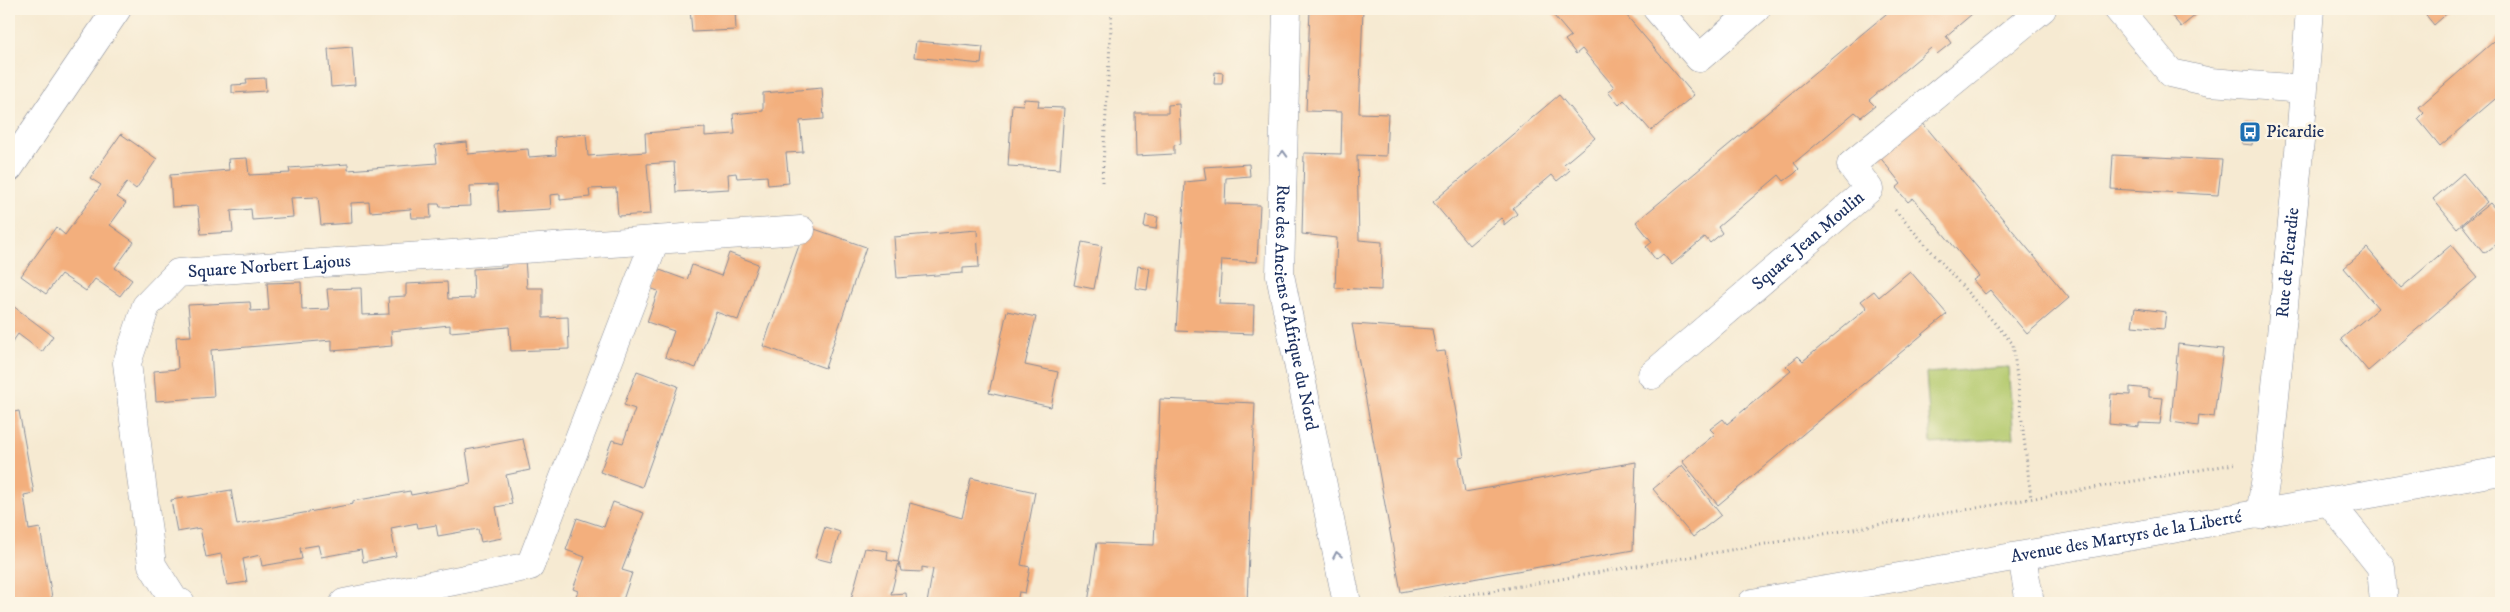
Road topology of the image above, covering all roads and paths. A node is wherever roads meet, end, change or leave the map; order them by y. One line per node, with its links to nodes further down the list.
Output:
1 (117, 9): 10 (street)
2 (1112, 9): 11 (path)
3 (1287, 9): 25 (street, Rue des Anciens d'Afrique du Nord, one-way to 3)
4 (1657, 9): 5 (street)
5 (1756, 9)
6 (2042, 9): 12 (street, Square Jean Moulin)
7 (2118, 9): 9 (street)
8 (2310, 9): 9 (street, Rue de Picardie)
9 (2303, 89): 16 (street, Rue de Picardie)
10 (9, 168)
11 (1102, 182)
12 (1869, 189): 15 (street, Square Jean Moulin); 18 (path)
13 (801, 230): 14 (street, Square Norbert Lajous)
14 (655, 240): 22 (street, Square Norbert Lajous); 24 (street)
15 (1652, 374)
16 (2269, 458): 18 (path); 20 (street, Rue de Picardie)
17 (2501, 472): 19 (street, Avenue des Martyrs de la Liberté)
18 (2031, 498): 26 (path)
19 (2330, 503): 20 (street, Avenue des Martyrs de la Liberté); 29 (street)
20 (2260, 515): 21 (street, Avenue des Martyrs de la Liberté)
21 (2022, 557): 27 (street, Avenue des Martyrs de la Liberté); 28 (street)
22 (176, 603): 23 (street, Square Norbert Lajous)
23 (181, 603)
24 (344, 603)
25 (1347, 603)
26 (1420, 603)
27 (1752, 603)
28 (2030, 603)
29 (2384, 603)

